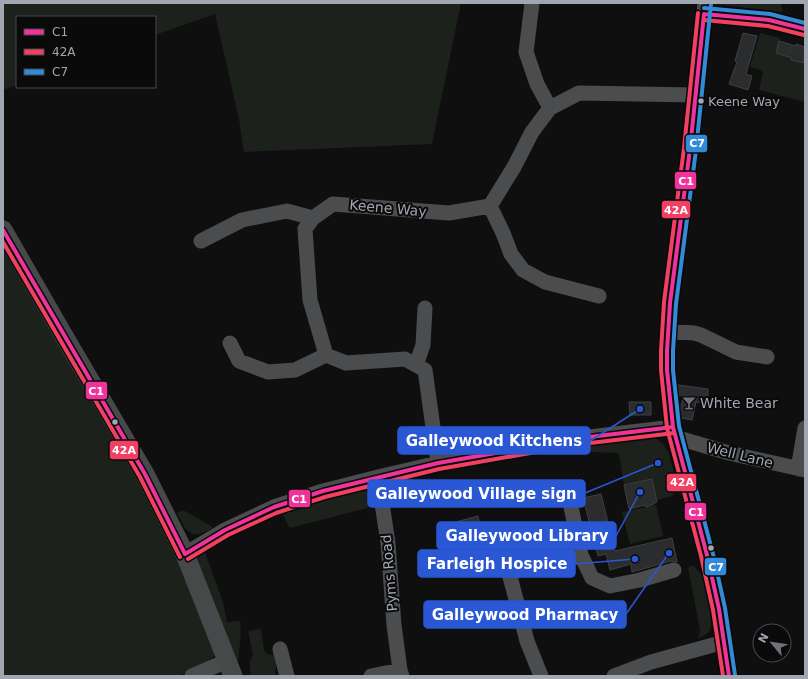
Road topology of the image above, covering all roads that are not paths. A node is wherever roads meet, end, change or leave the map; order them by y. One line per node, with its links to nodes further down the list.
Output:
1 (532, 3): 5 (street)
2 (705, 8): 3 (street); 4 (street)
3 (805, 29)
4 (696, 95): 5 (street); 12 (street)
5 (550, 108): 6 (street)
6 (490, 206): 7 (street, Keene Way); 10 (street)
7 (313, 218): 9 (street); 14 (street)
8 (3, 230): 23 (main road)
9 (201, 241)
10 (599, 296)
11 (426, 308): 16 (street)
12 (668, 331): 15 (street); 18 (street)
13 (230, 343): 14 (street)
14 (326, 355): 16 (street)
15 (767, 357)
16 (416, 365): 19 (street)
17 (805, 428): 20 (street)
18 (674, 432): 19 (street); 20 (street, Well Lane); 26 (street)
19 (438, 463): 21 (street)
20 (801, 469)
21 (378, 477): 23 (street); 29 (street, Pyms Road)
22 (570, 502): 24 (street)
23 (185, 554): 28 (main road)
24 (581, 554): 25 (street); 33 (street)
25 (674, 570)
26 (724, 642): 34 (street); 35 (street)
27 (280, 649): 31 (street)
28 (230, 668): 30 (street)
29 (401, 673): 32 (street, Pyms Road)
30 (192, 676)
31 (287, 676)
32 (371, 676)
33 (541, 676)
34 (614, 676)
35 (729, 676)

